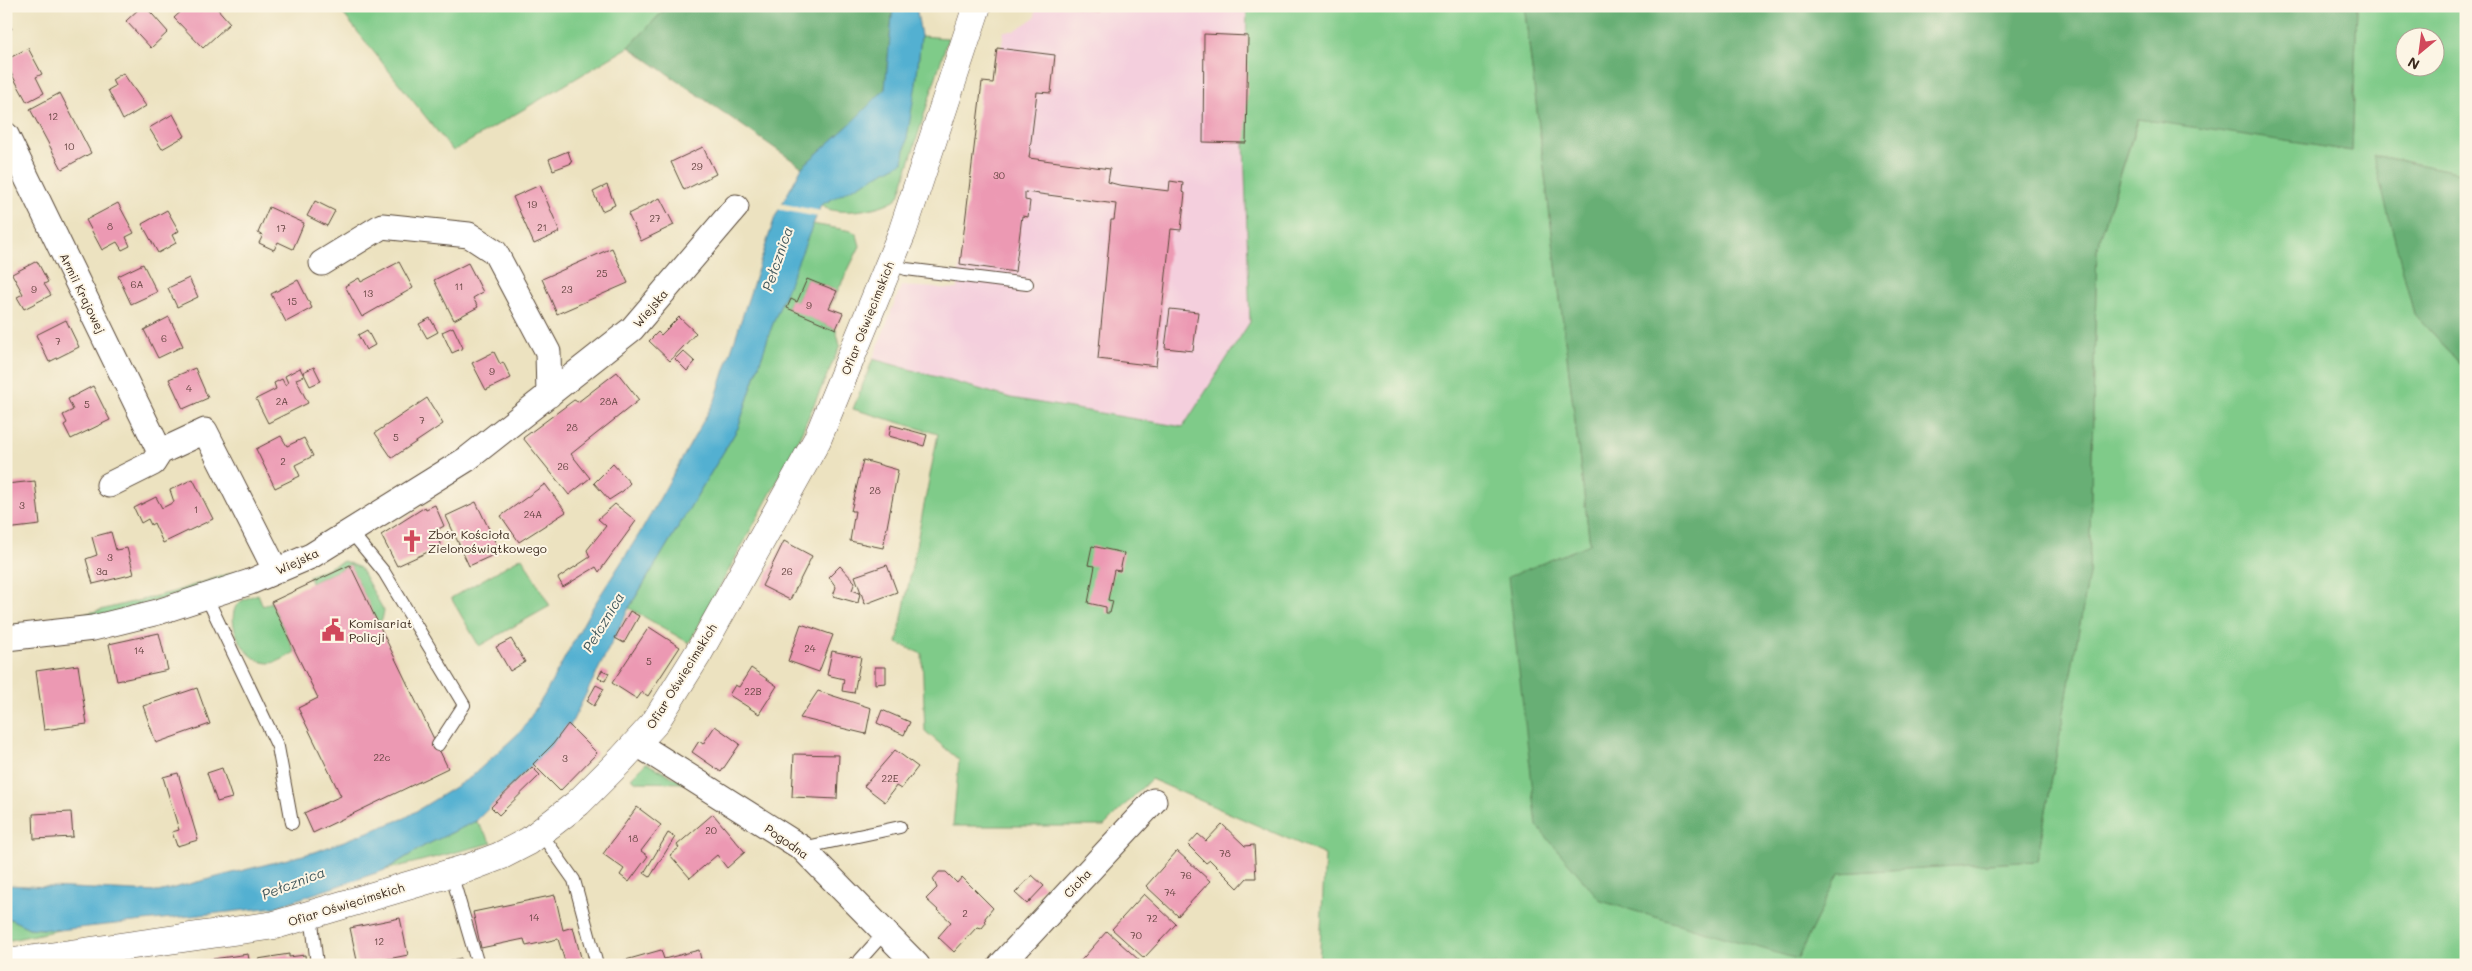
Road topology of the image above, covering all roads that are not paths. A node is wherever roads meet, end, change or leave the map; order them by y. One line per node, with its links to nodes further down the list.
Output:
1 (977, 6): 5 (street, Ofiar Oświęcimskich)
2 (6, 135): 8 (street, Armii Krajowej)
3 (736, 207): 7 (street, Wiejska)
4 (322, 263): 7 (street)
5 (889, 263): 6 (lane); 14 (street, Ofiar Oświęcimskich)
6 (1027, 284)
7 (549, 395): 10 (street, Wiejska)
8 (160, 452): 9 (street); 11 (street)
9 (109, 485)
10 (351, 532): 11 (street, Wiejska); 15 (lane)
11 (276, 571): 12 (street, Wiejska)
12 (206, 596): 13 (street, Wiejska); 17 (lane)
13 (6, 638)
14 (636, 743): 19 (street, Ofiar Oświęcimskich); 20 (street, Pogodna)
15 (438, 745)
16 (1154, 801): 31 (street, Cicha)
17 (292, 823)
18 (900, 827): 20 (lane)
19 (540, 832): 21 (street, Ofiar Oświęcimskich); 29 (lane)
20 (802, 848): 23 (street, Pogodna)
21 (451, 873): 22 (street, Ofiar Oświęcimskich); 28 (lane)
22 (311, 914): 24 (street, Ofiar Oświęcimskich); 27 (lane)
23 (885, 932): 25 (lane); 30 (street, Pogodna)
24 (61, 960): 26 (street, Ofiar Oświęcimskich)
25 (860, 960)
26 (6, 963)
27 (317, 965)
28 (478, 965)
29 (596, 965)
30 (917, 965)
31 (1001, 965)

